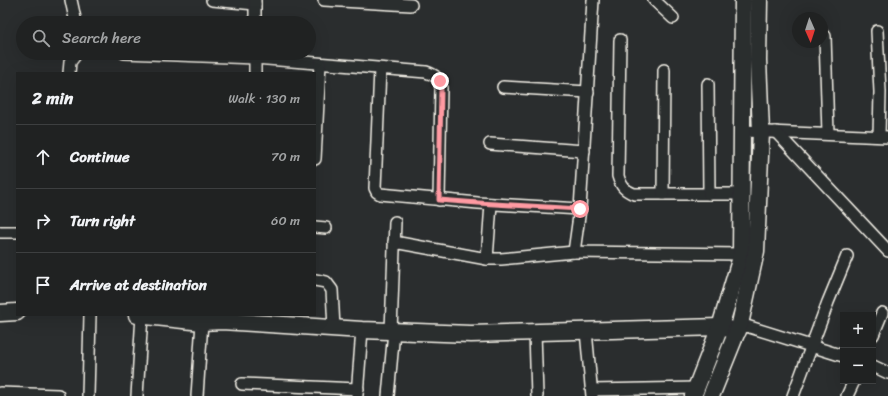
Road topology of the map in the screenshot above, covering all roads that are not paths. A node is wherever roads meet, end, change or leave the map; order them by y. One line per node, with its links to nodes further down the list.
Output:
1 (71, 0): 10 (street)
2 (212, 0): 8 (street)
3 (324, 0): 9 (street)
4 (593, 0): 26 (street)
5 (654, 0): 12 (street)
6 (743, 0): 28 (street)
7 (759, 0): 29 (street)
8 (255, 2): 11 (street)
9 (411, 5)
10 (74, 16)
11 (255, 16)
12 (673, 18)
13 (877, 30): 27 (street)
14 (620, 40): 35 (street)
15 (825, 48): 30 (street)
16 (72, 60): 22 (street)
17 (255, 60): 23 (street)
18 (288, 60): 19 (street)
19 (320, 64): 20 (street); 32 (street)
20 (380, 69): 38 (street); 38 (street)
21 (664, 70): 35 (street)
22 (69, 72)
23 (255, 72)
24 (708, 84): 36 (street)
25 (503, 87): 26 (street)
26 (588, 92): 34 (street)
27 (884, 92): 31 (street)
28 (742, 131): 29 (street); 37 (street)
29 (768, 132): 30 (street); 47 (street); 62 (street)
30 (828, 134): 31 (street)
31 (884, 137)
32 (316, 140)
33 (490, 144): 34 (street)
34 (584, 151): 40 (street)
35 (663, 194): 36 (street)
36 (709, 194): 37 (street)
37 (742, 194): 49 (street)
38 (439, 200): 39 (street)
39 (491, 204): 40 (street); 51 (street)
40 (580, 209): 48 (street)
41 (395, 222): 46 (street)
42 (316, 227): 43 (street)
43 (326, 228)
44 (0, 232): 45 (street)
45 (16, 232)
46 (394, 242): 51 (street); 65 (street)
47 (888, 251)
48 (574, 252): 49 (street); 51 (street)
49 (741, 254): 60 (street)
50 (847, 256): 68 (street)
51 (487, 259)
52 (316, 280): 61 (street)
53 (16, 312): 54 (street)
54 (0, 313)
55 (882, 313): 63 (street)
56 (90, 316): 80 (street)
57 (150, 316): 58 (street); 81 (street)
58 (207, 319): 59 (street); 82 (street)
59 (244, 319): 61 (street)
60 (720, 327): 62 (street); 66 (street); 75 (street)
61 (334, 328): 64 (street)
62 (739, 328): 68 (street); 85 (street)
63 (876, 328)
64 (362, 330): 65 (street); 74 (street)
65 (392, 331): 67 (street); 83 (street)
66 (586, 331): 67 (street); 77 (street)
67 (535, 332): 84 (street)
68 (813, 346): 69 (street); 86 (street)
69 (840, 355)
70 (876, 367): 71 (street)
71 (888, 373)
72 (242, 384): 74 (street)
73 (853, 384): 87 (street)
74 (357, 392)
75 (695, 392): 77 (street)
76 (0, 393): 78 (street)
77 (592, 393)
78 (30, 395): 79 (street)
79 (58, 395)
80 (88, 396)
81 (137, 396)
82 (197, 396)
83 (388, 396)
84 (537, 396)
85 (711, 396)
86 (793, 396)
87 (847, 396)

